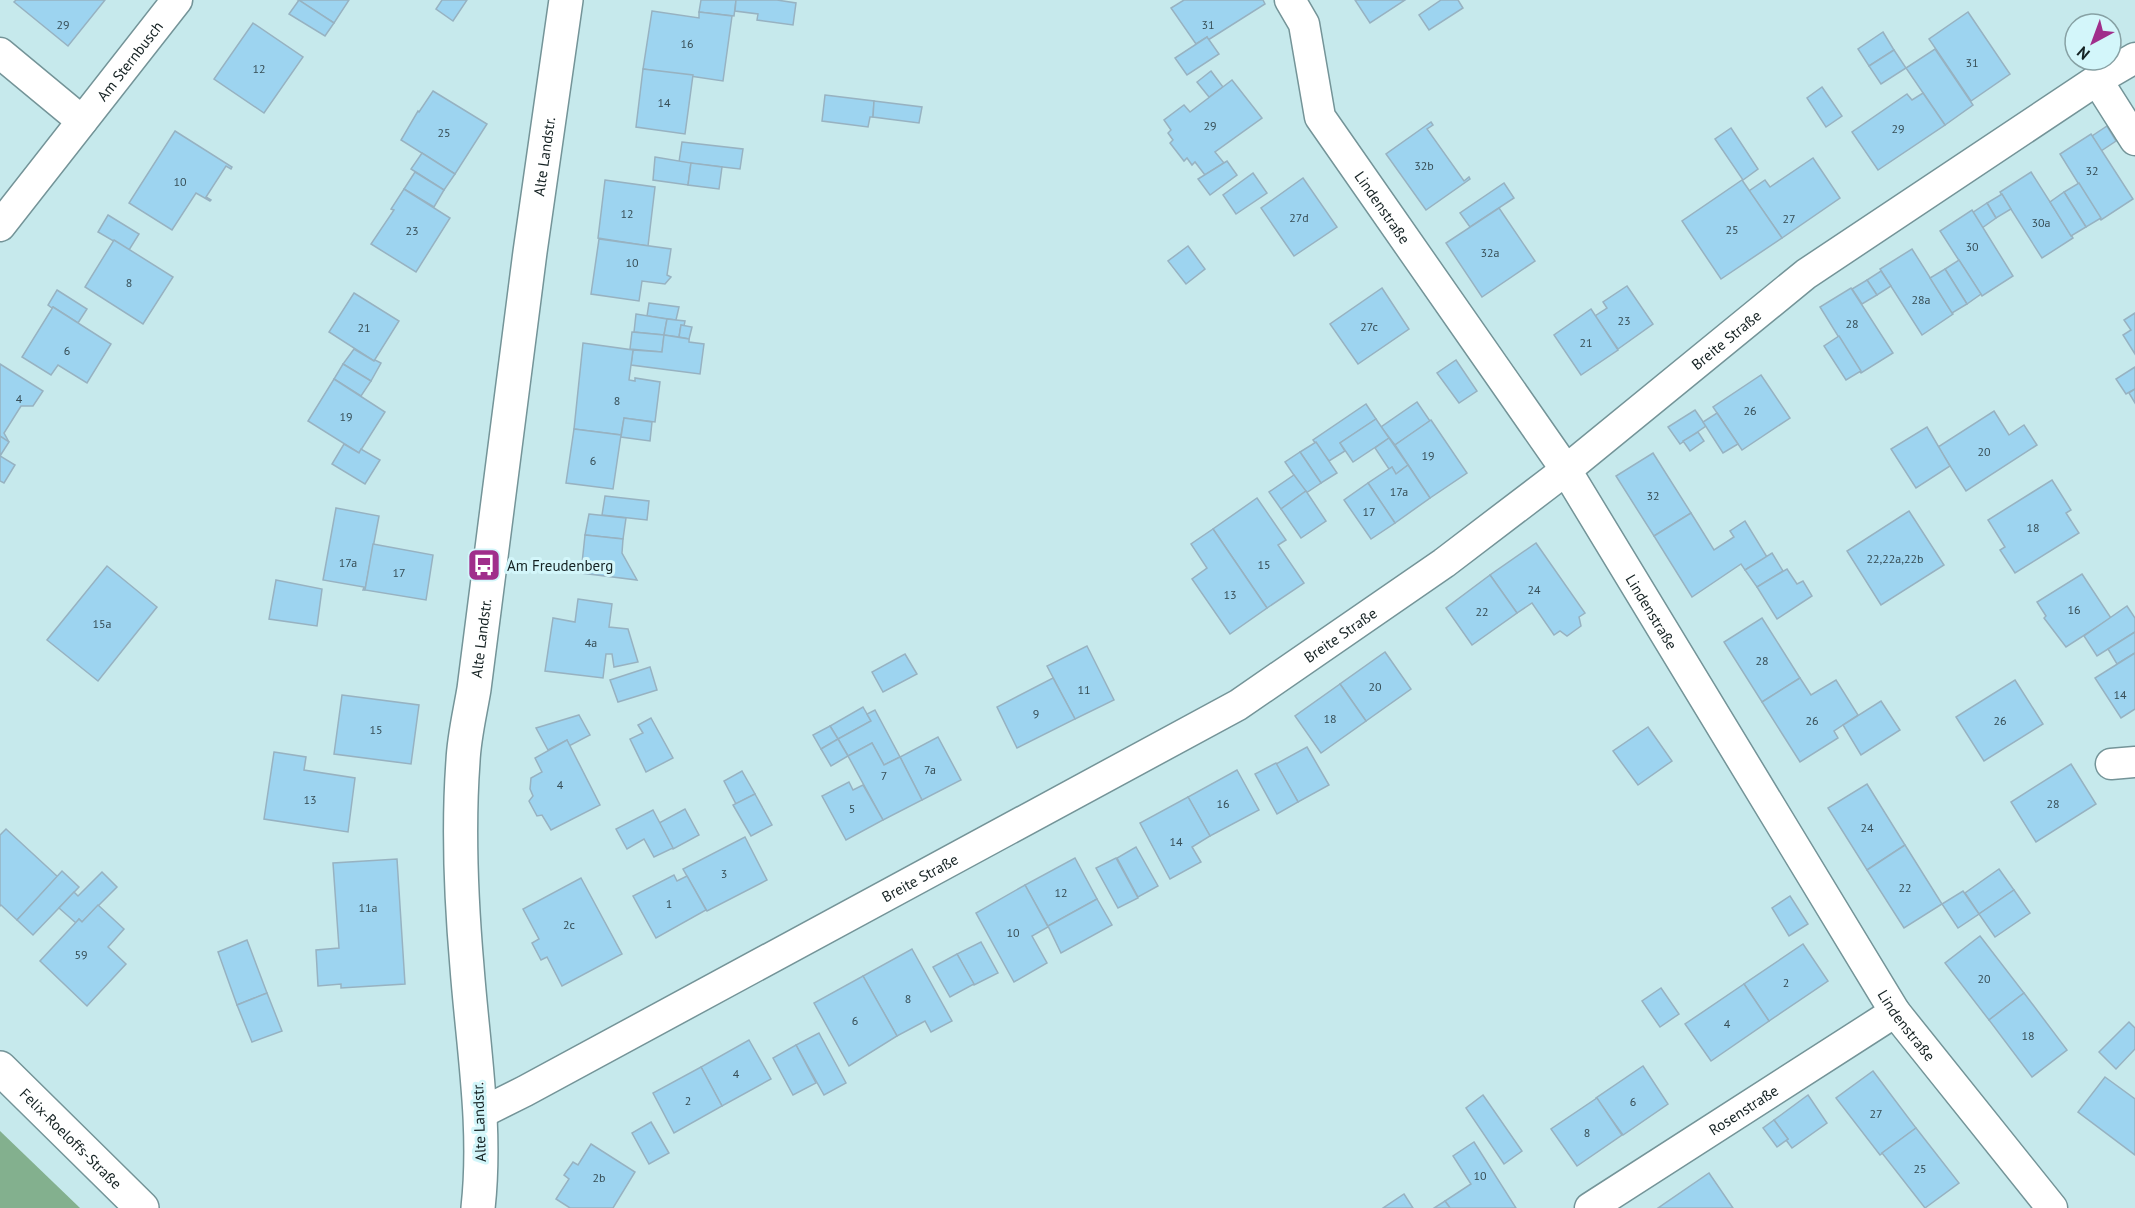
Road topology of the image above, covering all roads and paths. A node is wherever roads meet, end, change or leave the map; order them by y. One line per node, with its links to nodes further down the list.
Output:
1 (177, 0): 7 (street, Am Sternbusch)
2 (566, 0): 13 (street, Alte Landstr.)
3 (1290, 0): 10 (street, Lindenstraße)
4 (0, 53): 7 (street)
5 (2135, 58): 6 (street, Breite Straße)
6 (2097, 80): 8 (street); 10 (street, Breite Straße)
7 (82, 121): 9 (street, Am Sternbusch)
8 (2135, 140)
9 (0, 226)
10 (1566, 470): 11 (street, Lindenstraße); 13 (street, Breite Straße)
11 (1895, 1012): 16 (street, Rosenstraße); 17 (street, Lindenstraße)
12 (0, 1068): 14 (street, Felix-Roeloffs-Straße)
13 (481, 1113): 15 (street, Alte Landstr.)
14 (142, 1208)
15 (477, 1208)
16 (1590, 1208)
17 (2052, 1208)

